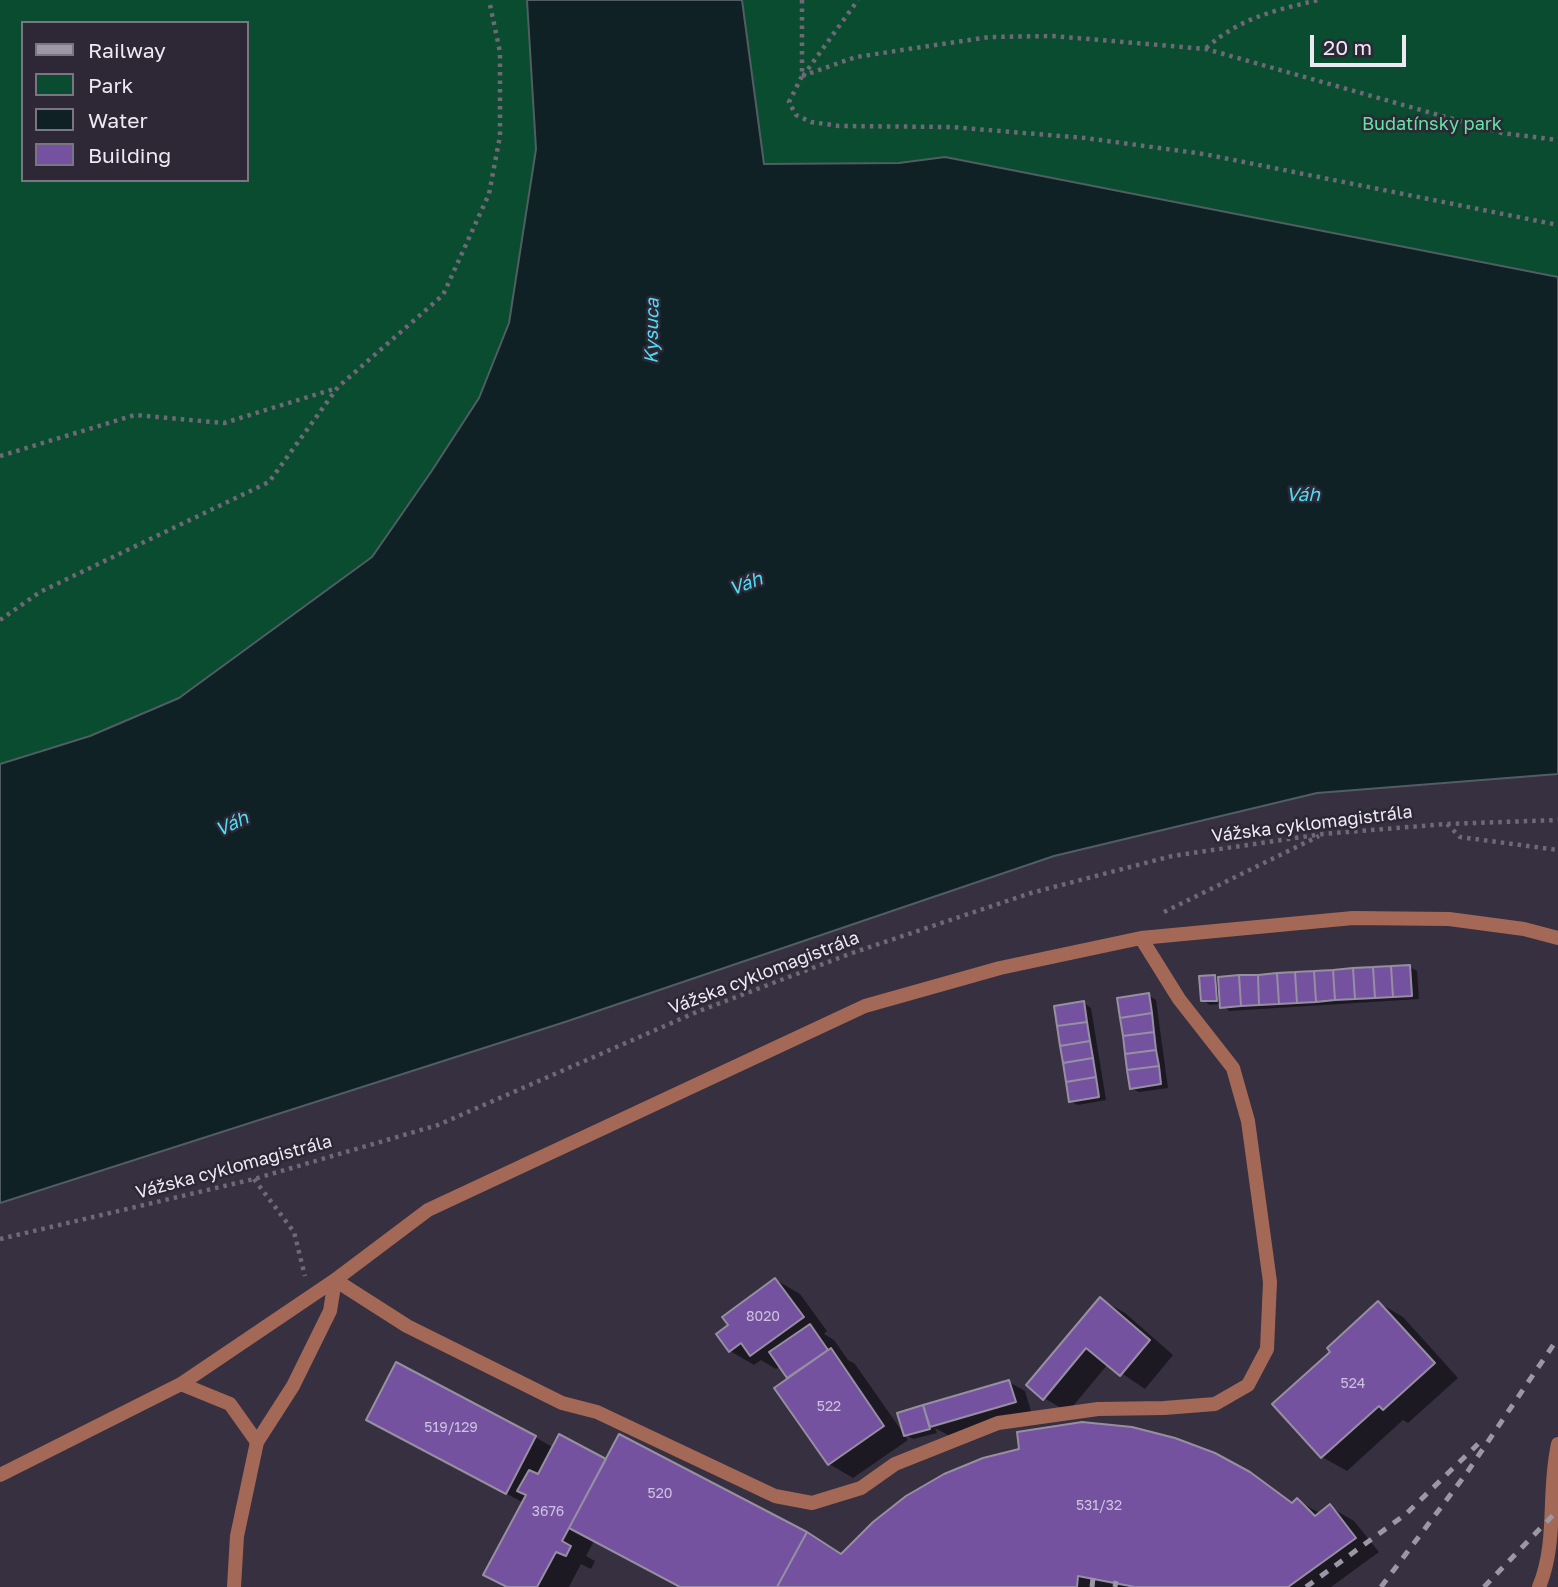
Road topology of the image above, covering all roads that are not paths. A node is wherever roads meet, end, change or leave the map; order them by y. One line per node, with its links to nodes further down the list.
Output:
1 (1141, 938): 2 (lane); 3 (lane); 3 (lane)
2 (1558, 938)
3 (335, 1280): 4 (lane); 5 (lane)
4 (181, 1384): 5 (lane); 7 (lane)
5 (257, 1442): 8 (lane)
6 (1558, 1444): 9 (lane)
7 (0, 1475)
8 (234, 1587)
9 (1539, 1587)

